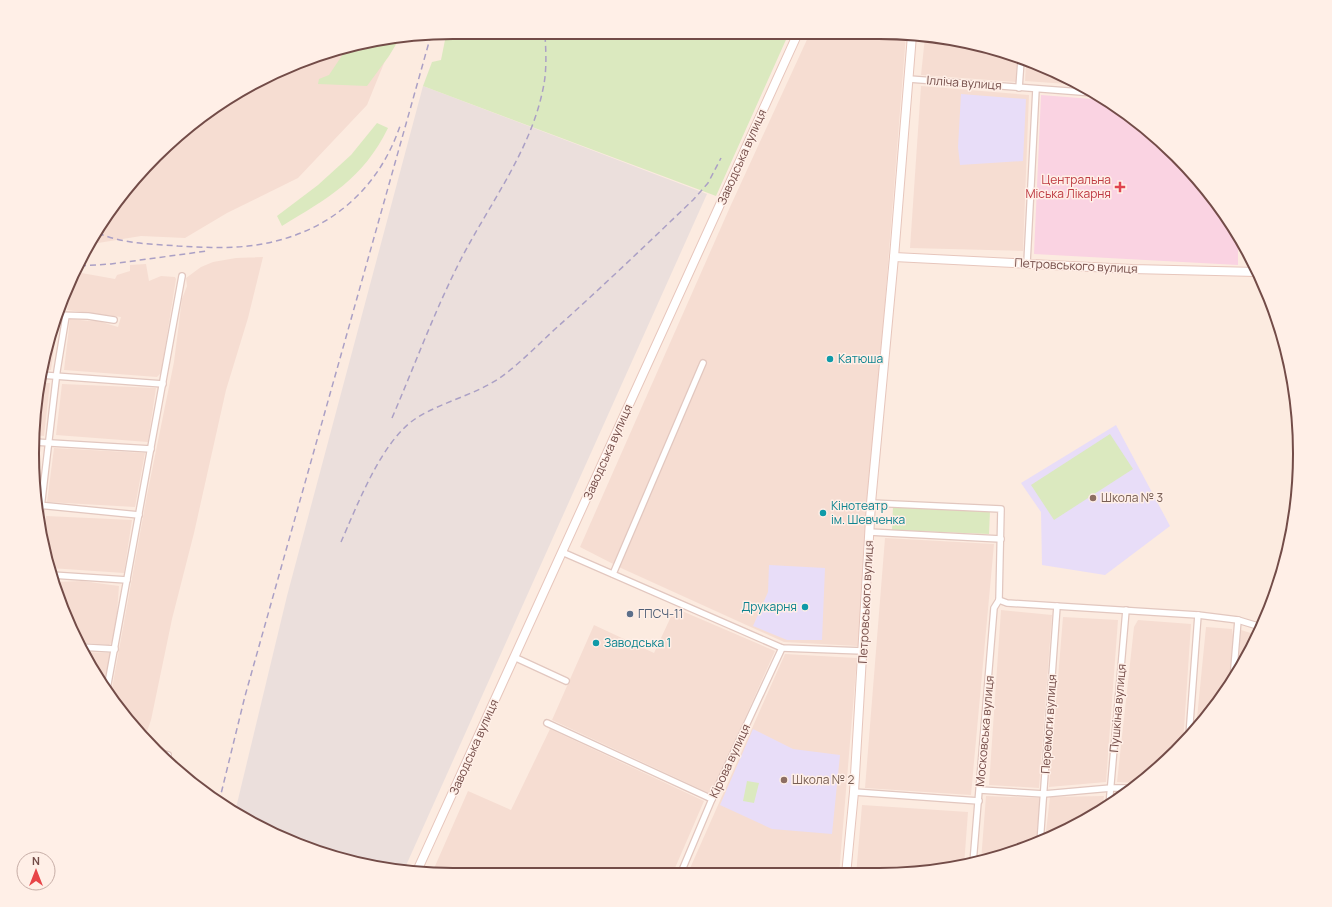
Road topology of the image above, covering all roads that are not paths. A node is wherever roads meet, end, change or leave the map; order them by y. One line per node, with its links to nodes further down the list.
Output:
1 (795, 39): 28 (main road, Заводська вулиця)
2 (912, 41): 4 (main road, Петровського вулиця)
3 (1020, 64): 5 (street, Ілліча вулиця)
4 (909, 79): 5 (street, Ілліча вулиця); 8 (main road, Петровського вулиця)
5 (1019, 88): 6 (street, Ілліча вулиця)
6 (1036, 89): 7 (street, Ілліча вулиця); 9 (street)
7 (1081, 92)
8 (894, 257): 9 (main road, Петровського вулиця); 23 (main road, Петровського вулиця)
9 (1027, 263): 10 (main road, Петровського вулиця)
10 (1251, 272)
11 (182, 276): 18 (street)
12 (63, 316): 13 (street)
13 (66, 316): 14 (street); 17 (street)
14 (114, 320)
15 (703, 363): 29 (street)
16 (47, 375): 17 (street)
17 (56, 376): 18 (street); 20 (street)
18 (163, 384): 21 (street)
19 (39, 442): 20 (street)
20 (49, 443): 21 (street); 22 (street)
21 (152, 449): 25 (street)
22 (42, 495)
23 (871, 503): 26 (main road, Петровського вулиця); 27 (street, Московська вулиця)
24 (43, 505): 25 (street)
25 (139, 515): 31 (street)
26 (870, 532): 27 (street); 41 (main road, Петровського вулиця)
27 (1001, 539): 32 (street, Московська вулиця)
28 (562, 552): 29 (street); 42 (main road, Заводська вулиця)
29 (613, 574): 39 (street)
30 (57, 575): 31 (street)
31 (127, 580): 40 (street)
32 (999, 600): 33 (street); 50 (street, Московська вулиця)
33 (1057, 606): 34 (street); 52 (street, Перемоги вулиця)
34 (1126, 610): 35 (street); 48 (street, Пушкіна вулиця)
35 (1198, 615): 36 (street); 47 (street)
36 (1238, 620): 37 (street); 43 (street)
37 (1255, 625)
38 (88, 647): 40 (street)
39 (782, 648): 41 (street); 54 (street, Кірова вулиця)
40 (115, 649): 45 (street)
41 (863, 651): 51 (main road, Петровського вулиця)
42 (514, 657): 44 (street); 58 (main road, Заводська вулиця)
43 (1234, 666)
44 (566, 681)
45 (109, 684)
46 (548, 723): 54 (street)
47 (1190, 727)
48 (1111, 788): 49 (street); 52 (street); 53 (street, Пушкіна вулиця)
49 (1123, 788)
50 (980, 790): 52 (street); 55 (street, Московська вулиця)
51 (854, 792): 55 (street); 60 (main road, Петровського вулиця)
52 (1044, 794): 56 (street, Перемоги вулиця)
53 (1110, 797)
54 (712, 799): 59 (street, Кірова вулиця)
55 (979, 801): 57 (street, Московська вулиця)
56 (1041, 834)
57 (974, 857)
58 (419, 866)
59 (683, 868)
60 (847, 868)

